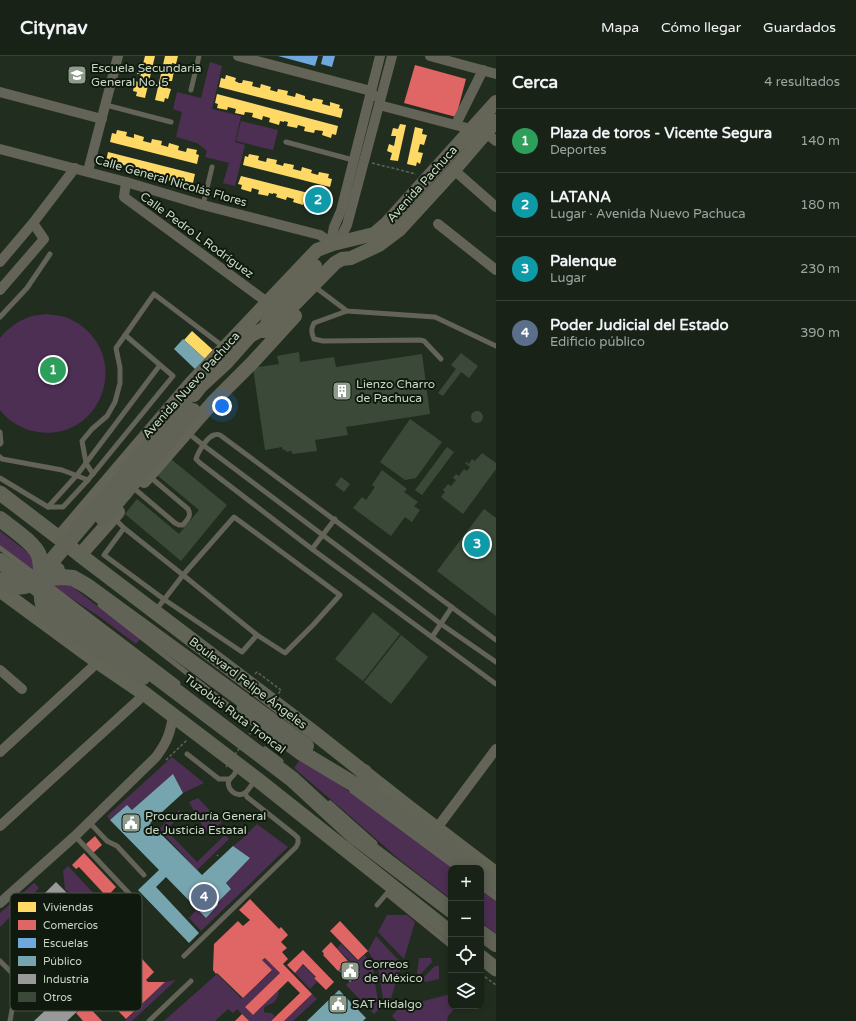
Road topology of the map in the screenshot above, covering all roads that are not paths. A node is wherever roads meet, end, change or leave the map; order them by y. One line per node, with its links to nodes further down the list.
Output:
1 (118, 56): 14 (street)
2 (199, 56): 9 (lane)
3 (238, 56): 10 (street)
4 (380, 56): 10 (street)
5 (392, 56): 13 (street, Avenida Nuevo Pachuca)
6 (430, 56): 7 (street)
7 (483, 70): 8 (street); 18 (street)
8 (496, 74)
9 (191, 90)
10 (371, 91): 13 (street); 23 (street)
11 (0, 92): 15 (street)
12 (496, 102): 19 (main road, Avenida Pachuca)
13 (379, 104): 18 (street); 33 (street, Avenida Nuevo Pachuca)
14 (106, 105): 15 (street); 17 (lane)
15 (102, 119): 27 (street)
16 (496, 121): 20 (main road, Avenida Pachuca)
17 (171, 122)
18 (456, 124): 19 (street)
19 (472, 129): 20 (street); 33 (main road, Avenida Pachuca)
20 (491, 137): 26 (main road, Avenida Pachuca)
21 (286, 142): 23 (lane)
22 (0, 149): 25 (street, Calle General Nicolás Flores)
23 (353, 160): 33 (street)
24 (212, 167): 29 (lane)
25 (75, 168): 27 (street, Calle General Nicolás Flores); 31 (street)
26 (454, 170): 30 (street); 35 (main road, Avenida Pachuca)
27 (88, 171): 28 (street, Calle General Nicolás Flores)
28 (126, 182): 29 (street, Calle General Nicolás Flores); 40 (street, Calle Pedro L Rodríguez)
29 (203, 205): 33 (street, Calle General Nicolás Flores)
30 (496, 207)
31 (33, 223): 36 (street); 38 (street)
32 (438, 224): 37 (street)
33 (333, 244): 35 (main road); 40 (main road, Avenida Nuevo Pachuca); 43 (main road)
34 (50, 254): 42 (lane)
35 (351, 258): 39 (main road); 43 (main road)
36 (0, 262)
37 (495, 267)
38 (0, 290)
39 (319, 290): 41 (lane); 51 (main road)
40 (267, 302): 46 (main road, Avenida Nuevo Pachuca)
41 (347, 312): 45 (lane); 47 (lane)
42 (0, 318)
43 (265, 329): 49 (main road)
44 (125, 335): 46 (lane); 48 (lane); 55 (lane)
45 (496, 346)
46 (224, 348): 67 (main road, Avenida Nuevo Pachuca)
47 (441, 359)
48 (160, 365): 55 (lane); 56 (lane)
49 (189, 408): 78 (highway, bridge)
50 (0, 432): 52 (lane)
51 (187, 432): 53 (lane); 58 (main road)
52 (0, 444)
53 (203, 445): 66 (lane); 70 (lane); 74 (lane)
54 (1, 459): 57 (lane)
55 (86, 463): 56 (lane); 57 (lane)
56 (93, 474): 60 (lane)
57 (77, 475): 60 (lane); 63 (lane)
58 (149, 476): 61 (main road); 61 (lane)
59 (0, 478): 63 (lane)
60 (88, 480): 63 (lane)
61 (136, 490): 64 (main road)
62 (0, 493): 71 (main road, Boulevard Felipe Ángeles)
63 (48, 507)
64 (113, 517): 69 (lane); 72 (main road)
65 (0, 519): 78 (highway, bridge)
66 (335, 520): 70 (lane); 85 (lane)
67 (71, 523): 71 (main road, Avenida Nuevo Pachuca); 72 (main road)
68 (0, 526): 107 (highway, Boulevard Felipe Ángeles)
69 (124, 528): 79 (lane); 83 (lane)
70 (323, 535): 74 (lane); 87 (lane)
71 (59, 538): 76 (main road, Boulevard Felipe Ángeles)
72 (93, 540): 76 (main road)
73 (0, 548): 95 (lane, Tuzobús Ruta Troncal)
74 (312, 549): 89 (lane)
75 (30, 550): 81 (lane)
76 (80, 555): 86 (main road, Boulevard Felipe Ángeles)
77 (0, 561): 120 (highway)
78 (46, 575): 80 (highway, bridge); 107 (highway, bridge); 120 (highway, bridge)
79 (183, 575): 83 (lane); 88 (lane); 88 (lane)
80 (0, 580)
81 (77, 587)
82 (0, 590): 91 (main road)
83 (165, 600): 86 (lane); 88 (lane)
84 (96, 602): 99 (lane, Tuzobús Ruta Troncal)
85 (452, 608): 87 (lane); 90 (lane)
86 (154, 612): 106 (main road, Boulevard Felipe Ángeles)
87 (441, 624): 89 (lane); 92 (lane)
88 (257, 635)
89 (432, 637): 94 (lane)
90 (496, 640)
91 (98, 662): 97 (main road); 102 (street)
92 (496, 662)
93 (1, 673): 96 (street)
94 (496, 684)
95 (183, 687)
96 (22, 689)
97 (145, 694): 98 (main road); 117 (street)
98 (173, 716): 105 (main road); 116 (street)
99 (245, 718)
100 (263, 747): 104 (lane, Tuzobús Ruta Troncal)
101 (496, 749): 118 (street)
102 (0, 752)
103 (187, 754): 108 (lane)
104 (287, 766)
105 (229, 767): 108 (lane); 109 (main road)
106 (364, 772): 112 (highway); 115 (main road, Boulevard Felipe Ángeles)
107 (338, 778): 112 (highway, Boulevard Felipe Ángeles)
108 (230, 779): 111 (lane)
109 (258, 780): 111 (lane); 130 (main road)
110 (347, 788): 123 (lane)
111 (244, 793): 145 (lane)
112 (372, 795): 114 (highway, Boulevard Felipe Ángeles)
113 (327, 801): 121 (lane)
114 (388, 807): 115 (highway); 124 (highway, Boulevard Felipe Ángeles)
115 (408, 807): 118 (main road, Boulevard Felipe Ángeles)
116 (89, 822): 119 (street); 126 (lane)
117 (0, 826)
118 (437, 828): 125 (main road, Boulevard Felipe Ángeles)
119 (75, 836): 131 (street); 132 (lane)
120 (355, 837): 138 (highway)
121 (378, 845)
122 (401, 865): 135 (lane)
123 (452, 865)
124 (467, 865)
125 (496, 874)
126 (144, 875)
127 (484, 878): 128 (highway)
128 (496, 887)
129 (484, 889): 134 (lane)
130 (390, 891): 137 (lane); 140 (main road); 143 (lane)
131 (11, 893)
132 (129, 893)
133 (10, 894): 136 (street)
134 (496, 898)
135 (448, 902)
136 (0, 903)
137 (377, 905)
138 (448, 908)
139 (484, 929): 142 (lane)
140 (448, 931)
141 (484, 935): 144 (highway)
142 (496, 939)
143 (448, 943)
144 (496, 944)
145 (184, 956)
146 (0, 961): 147 (lane)
147 (10, 971)
148 (191, 980): 151 (lane)
149 (12, 1011): 150 (lane)
150 (10, 1021)
151 (149, 1021)

